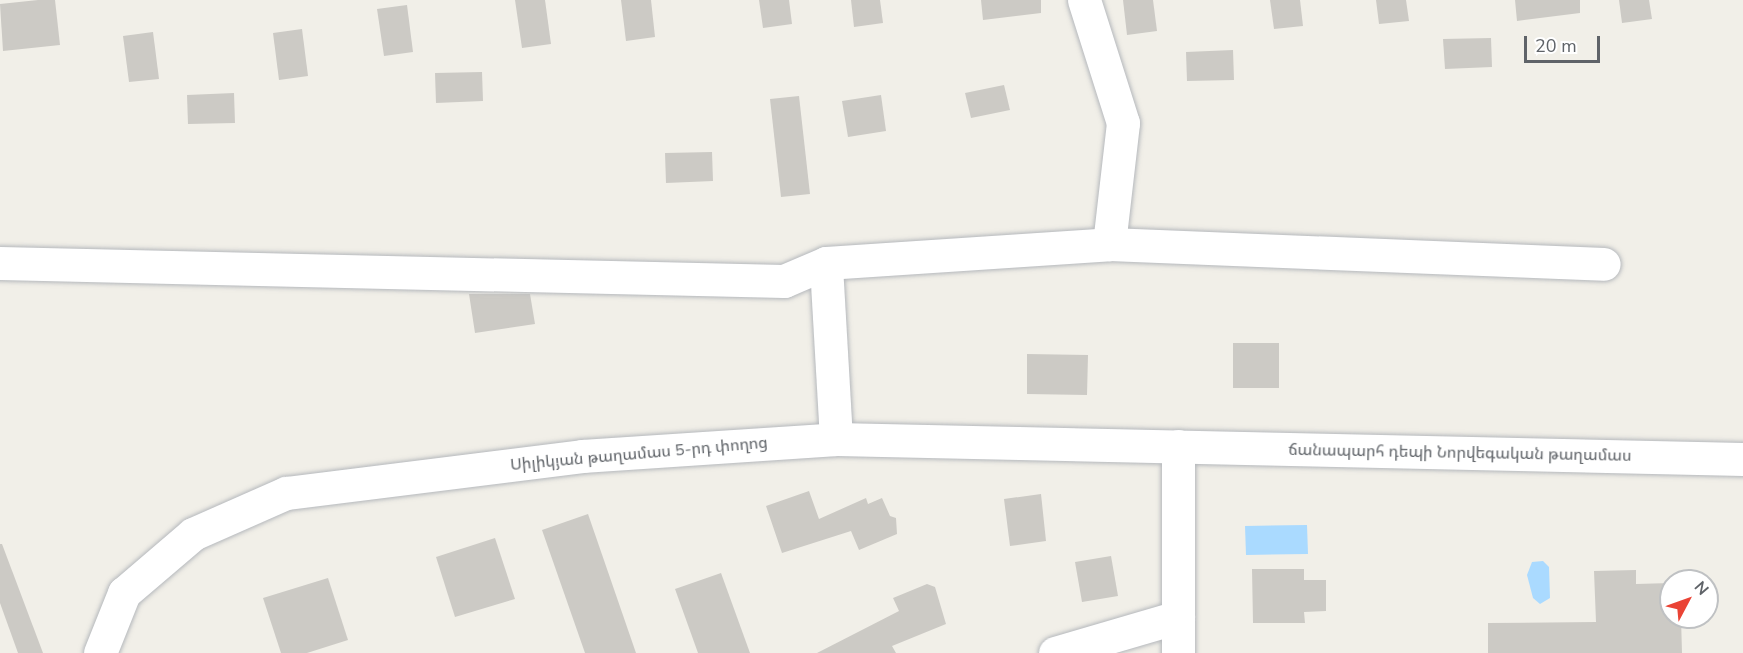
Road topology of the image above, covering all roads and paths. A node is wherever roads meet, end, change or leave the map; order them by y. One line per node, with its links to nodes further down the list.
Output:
1 (1084, 0): 2 (street)
2 (1108, 244): 4 (street); 5 (street)
3 (0, 263): 4 (street)
4 (826, 263): 6 (street)
5 (1604, 264)
6 (836, 439): 7 (street, Սիլիկյան թաղամաս 5-րդ փողոց); 10 (street, Սիլիկյան թաղամաս 5-րդ փողոց)
7 (1178, 446): 8 (street, ճանապարհ դեպի Նորվեգական թաղամաս); 9 (street)
8 (1743, 459)
9 (1179, 617): 11 (street); 12 (street)
10 (100, 653)
11 (1054, 653)
12 (1178, 653)

